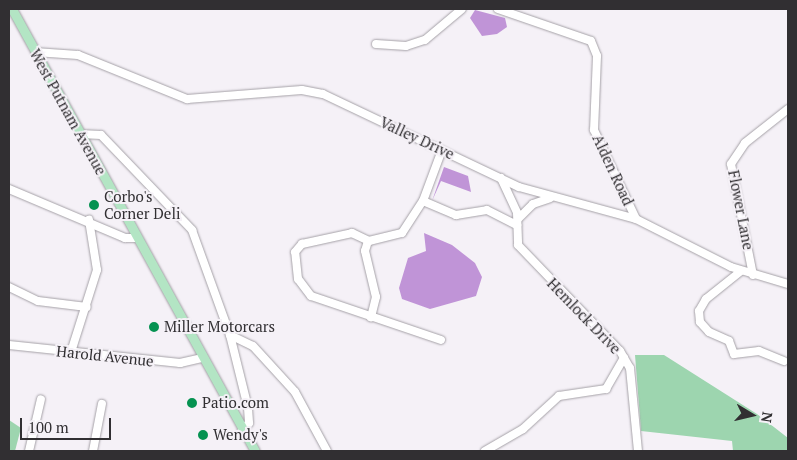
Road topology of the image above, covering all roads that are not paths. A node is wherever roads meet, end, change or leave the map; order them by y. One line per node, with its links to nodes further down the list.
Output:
1 (12, 9): 5 (main road, West Putnam Avenue)
2 (462, 9): 4 (street)
3 (498, 9): 13 (street, Alden Road)
4 (376, 44)
5 (35, 52): 7 (main road, West Putnam Avenue); 8 (street, Valley Drive)
6 (788, 110): 19 (street, Flower Lane)
7 (80, 134): 16 (main road, West Putnam Avenue); 24 (street)
8 (442, 150): 9 (street, Valley Drive); 12 (street)
9 (501, 178): 11 (street, Valley Drive); 15 (street, Hemlock Drive)
10 (9, 189): 14 (street)
11 (552, 198): 13 (street, Valley Drive); 15 (street)
12 (424, 201): 15 (street); 17 (street)
13 (636, 219): 18 (street, Valley Drive)
14 (89, 220): 16 (street); 22 (street)
15 (518, 222): 29 (street, Hemlock Drive)
16 (136, 238): 28 (main road, West Putnam Avenue)
17 (368, 241): 23 (street); 23 (street)
18 (741, 271): 19 (street, Valley Drive); 30 (street)
19 (753, 275): 20 (street, Valley Drive)
20 (788, 284)
21 (9, 287): 22 (street)
22 (88, 307): 27 (street)
23 (370, 317): 25 (street)
24 (230, 335): 33 (street); 37 (street)
25 (441, 340)
26 (9, 345): 27 (street, Harold Avenue)
27 (71, 352): 28 (street, Harold Avenue)
28 (201, 358): 33 (main road, West Putnam Avenue)
29 (624, 358): 38 (street); 39 (street, Hemlock Drive)
30 (784, 361)
31 (41, 399): 34 (street)
32 (102, 404): 35 (street)
33 (242, 430): 36 (main road, West Putnam Avenue)
34 (29, 451)
35 (93, 451)
36 (255, 451)
37 (327, 451)
38 (485, 451)
39 (638, 451)

